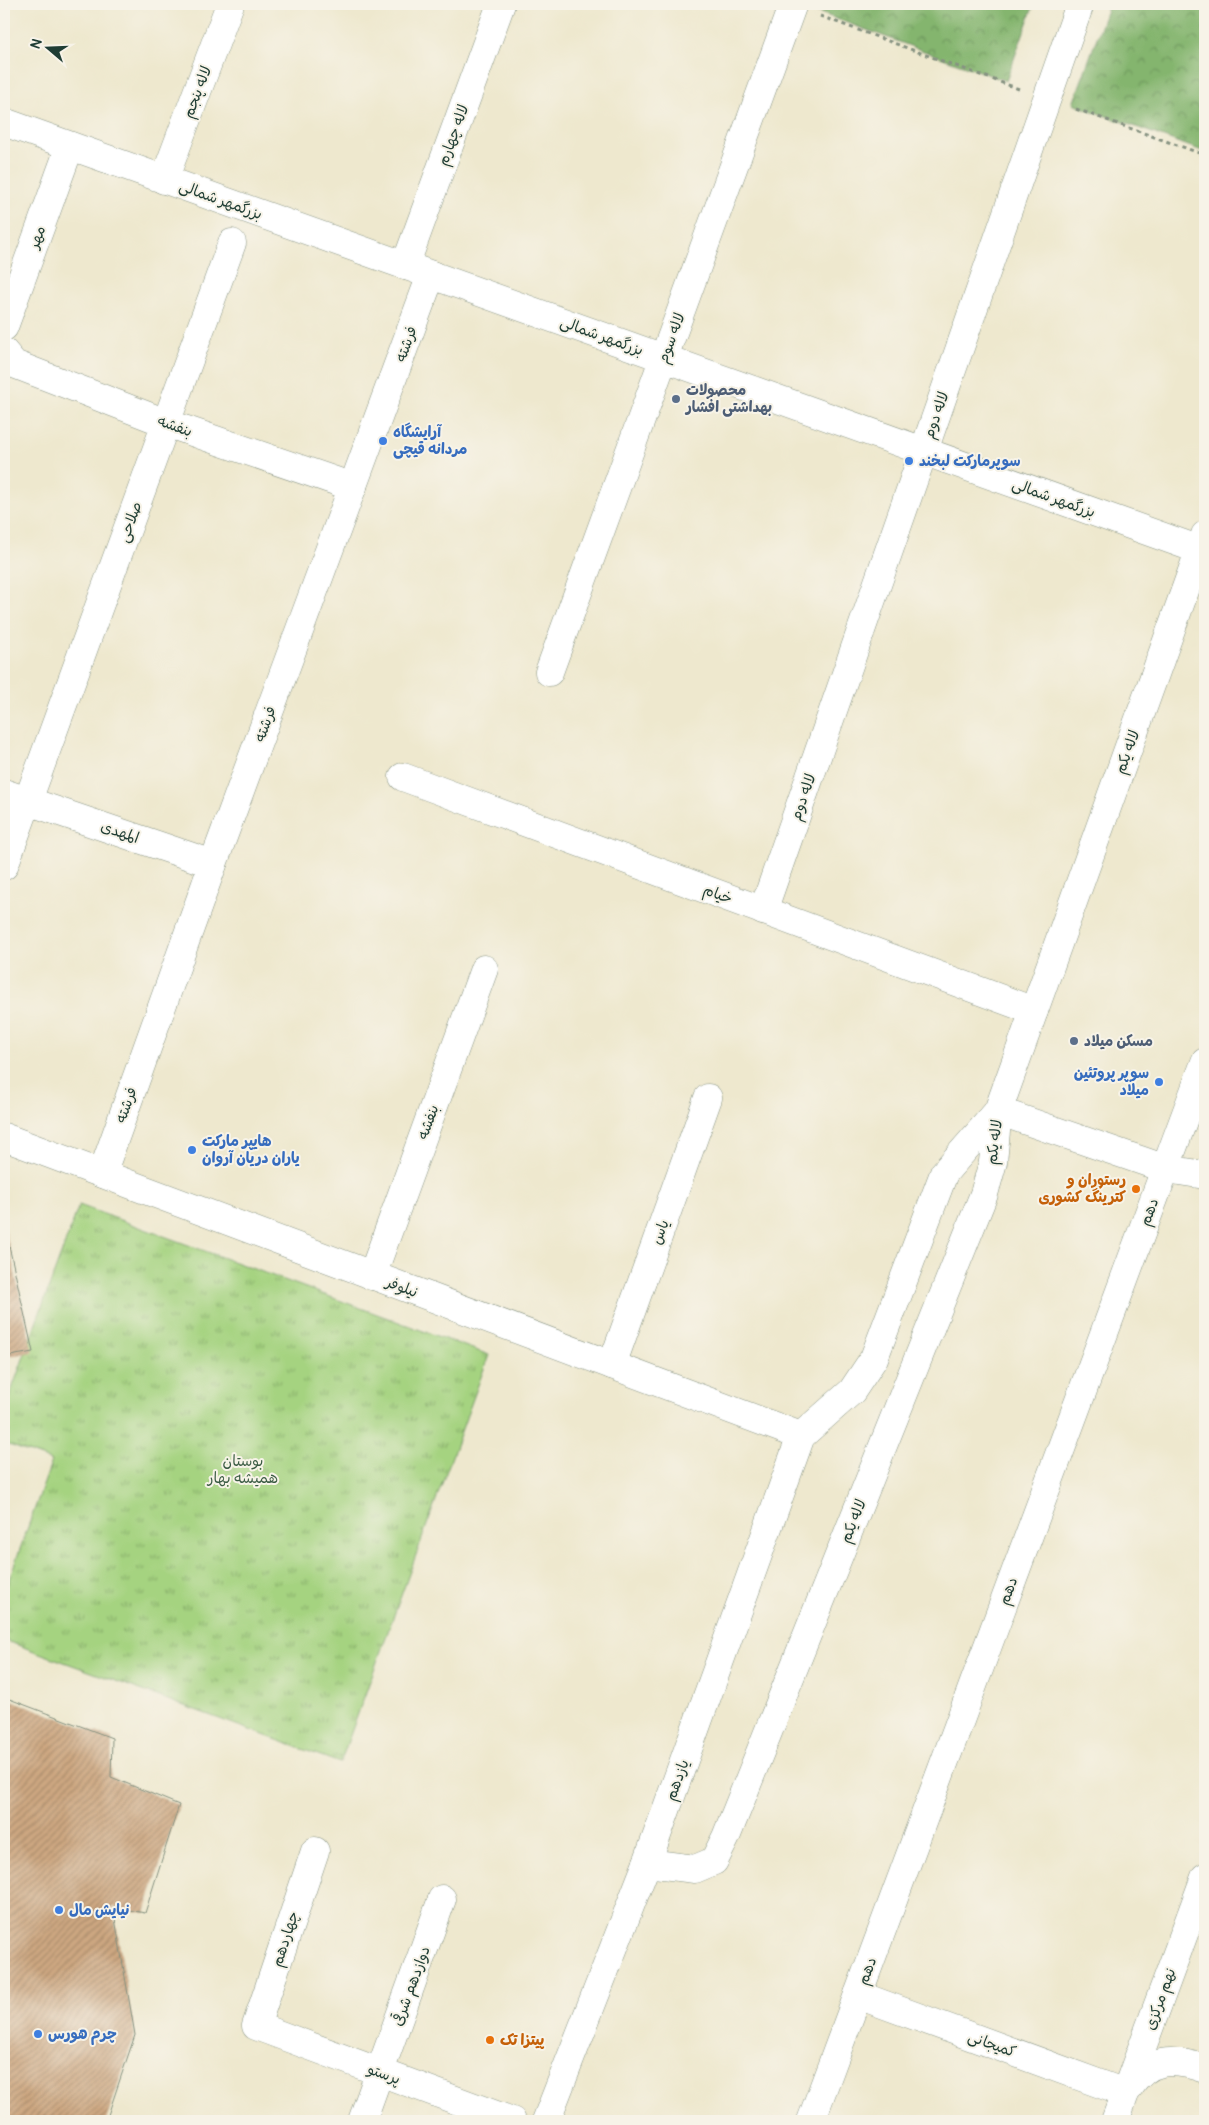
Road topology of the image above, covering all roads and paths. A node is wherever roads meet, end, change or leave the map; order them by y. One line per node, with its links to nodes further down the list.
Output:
1 (230, 4): 9 (street, لاله پنجم)
2 (502, 4): 11 (street, لاله چهارم)
3 (1080, 4): 5 (street, لاله دوم)
4 (793, 5): 5 (path); 15 (street, لاله سوم)
5 (1047, 99): 8 (path); 17 (street, لاله دوم)
6 (4, 122): 7 (street, بزرگمهر شمالی)
7 (70, 146): 9 (street, بزرگمهر شمالی); 13 (street, مهر)
8 (1205, 155)
9 (164, 180): 11 (street, بزرگمهر شمالی)
10 (232, 242): 16 (street, صلاحی)
11 (405, 266): 12 (street, بزرگمهر شمالی)
12 (431, 275): 15 (street, بزرگمهر شمالی); 18 (street, فرشته)
13 (4, 327)
14 (4, 352): 16 (street, بنفشه)
15 (663, 358): 17 (street, بزرگمهر شمالی); 20 (street, لاله سوم)
16 (166, 423): 18 (street, بنفشه); 22 (street, صلاحی)
17 (924, 452): 19 (street, بزرگمهر شمالی); 25 (street, لاله دوم)
18 (354, 487): 23 (street, فرشته)
19 (1203, 543): 27 (street, لاله یکم)
20 (548, 672)
21 (403, 777): 25 (street, خیام)
22 (16, 797): 23 (street, المهدی); 24 (street, صلاحی)
23 (213, 864): 33 (street, فرشته)
24 (4, 866)
25 (763, 911): 27 (street, خیام)
26 (484, 969): 36 (street, بنفشه)
27 (1034, 1011): 30 (street, لاله یکم)
28 (1205, 1062): 32 (street, دهم)
29 (708, 1098): 37 (street, یاس)
30 (998, 1111): 32 (street); 38 (street, لاله یکم); 40 (street, لاله یکم)
31 (4, 1137): 33 (street, نیلوفر)
32 (1166, 1169): 34 (street); 35 (street); 43 (street, دهم)
33 (102, 1174): 36 (street, نیلوفر)
34 (1205, 1175)
35 (1205, 1193)
36 (372, 1276): 37 (street, نیلوفر)
37 (612, 1365): 38 (street, نیلوفر)
38 (801, 1436): 40 (street, یازدهم)
39 (315, 1851): 44 (street, چهاردهم)
40 (647, 1863): 50 (street, یازدهم)
41 (1205, 1877): 47 (street, نهم مرکزی)
42 (442, 1899): 46 (street, دوازدهم شرقی)
43 (858, 1995): 47 (street, کمیجانی); 51 (street, دهم)
44 (256, 2026): 46 (street, پرستو)
45 (1205, 2069): 47 (street)
46 (380, 2072): 48 (street, دوازدهم شرقی); 49 (street, پرستو)
47 (1125, 2093): 52 (street, نهم مرکزی); 53 (street)
48 (362, 2121)
49 (512, 2121)
50 (546, 2121)
51 (811, 2121)
52 (1115, 2121)
53 (1126, 2121)

